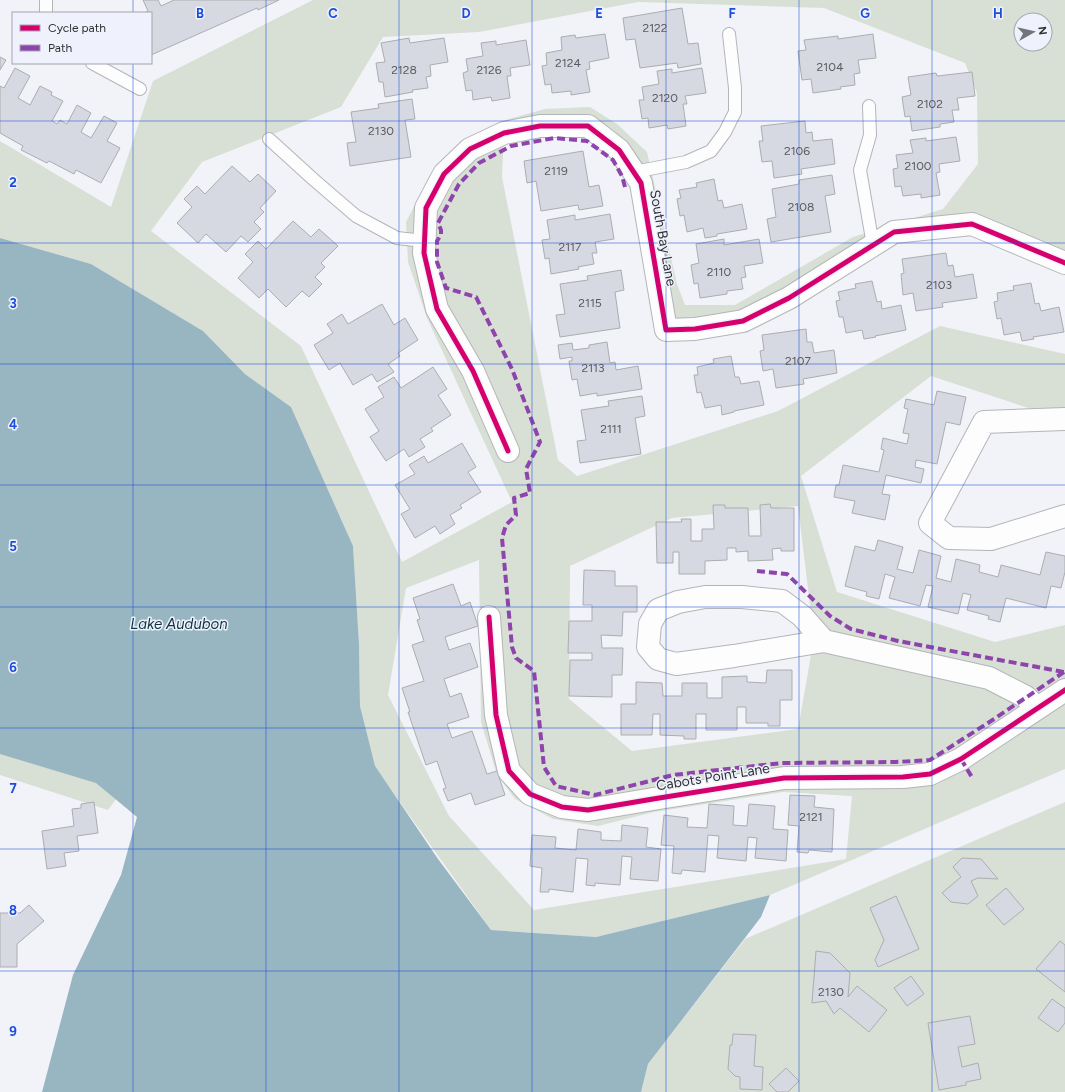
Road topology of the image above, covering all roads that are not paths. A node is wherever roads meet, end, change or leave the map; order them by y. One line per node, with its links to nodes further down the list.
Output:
1 (46, 0): 2 (lane)
2 (46, 12)
3 (729, 34): 8 (lane)
4 (94, 64): 5 (lane)
5 (140, 89)
6 (869, 106): 10 (lane)
7 (269, 138): 9 (lane)
8 (634, 172): 9 (street, South Bay Lane); 10 (street, South Bay Lane)
9 (424, 241): 13 (street, South Bay Lane)
10 (873, 245): 11 (street, South Bay Lane)
11 (1065, 263)
12 (1065, 419): 14 (street)
13 (508, 451)
14 (1065, 516)
15 (489, 617): 18 (street, Cabots Point Lane)
16 (824, 641): 16 (street); 18 (street)
17 (1065, 690): 18 (street, Cabots Point Lane)
18 (1037, 708)

